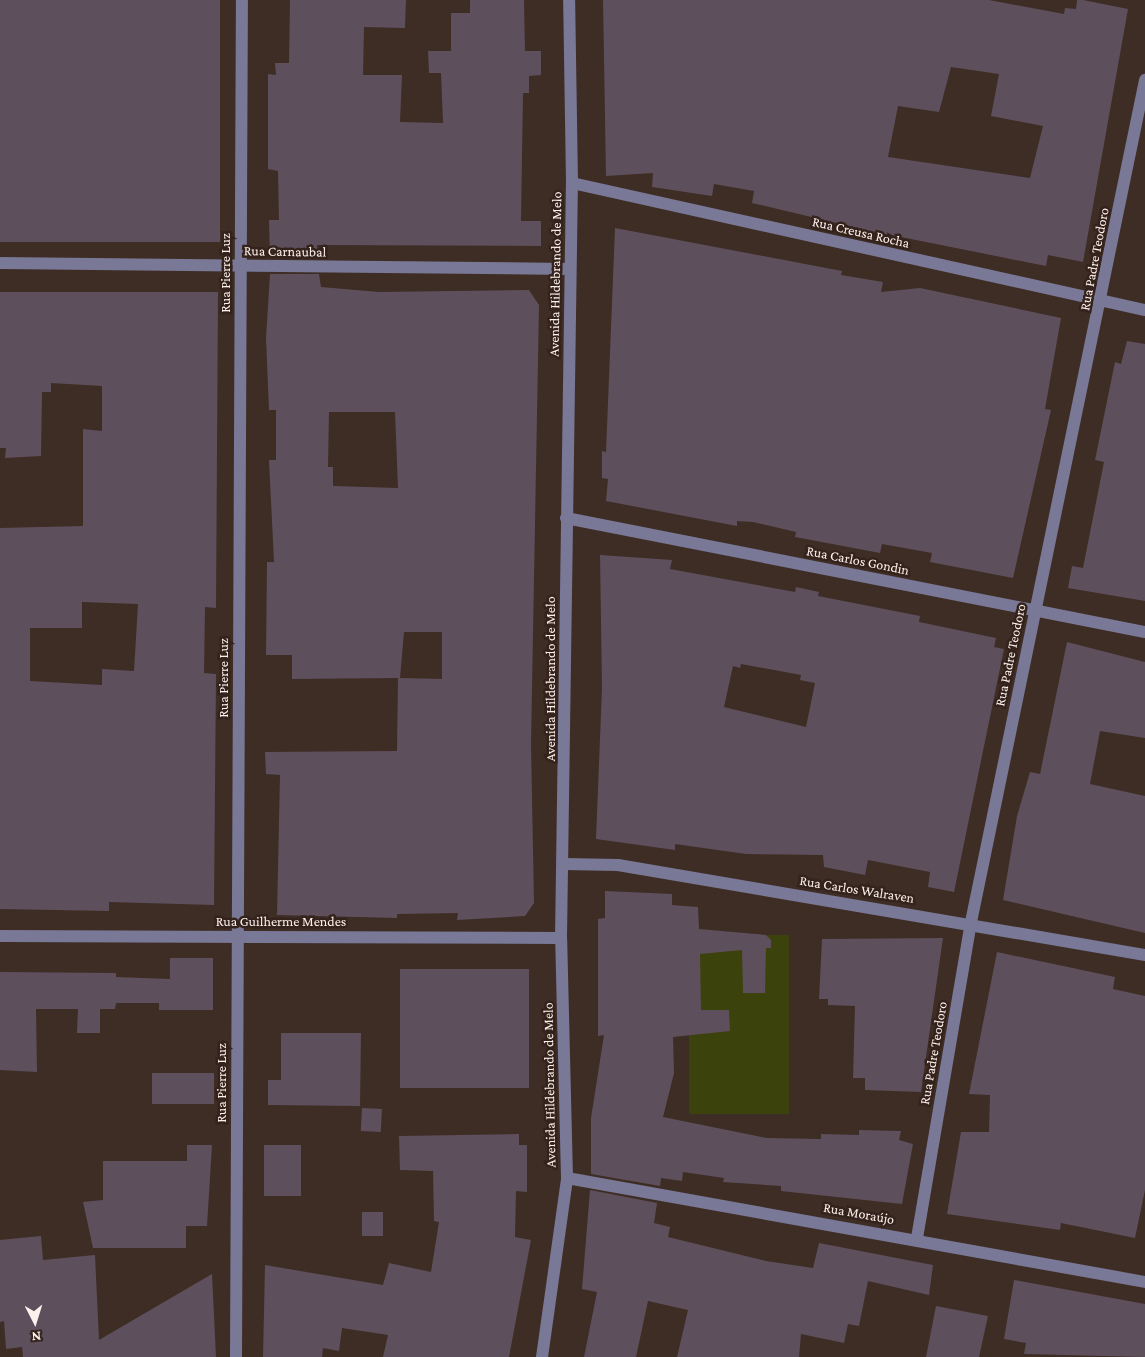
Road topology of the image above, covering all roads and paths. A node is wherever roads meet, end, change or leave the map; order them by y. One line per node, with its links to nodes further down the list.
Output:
1 (242, 0): 6 (street, Rua Pierre Luz)
2 (569, 0): 4 (street, Avenida Hildebrando de Melo)
3 (1145, 80): 8 (street, Rua Padre Teodoro)
4 (572, 183): 7 (street, Avenida Hildebrando de Melo); 8 (street, Rua Creusa Rocha)
5 (0, 263): 6 (street, Rua Carnaubal)
6 (240, 265): 7 (street, Rua Carnaubal); 16 (street, Rua Pierre Luz)
7 (570, 269): 10 (street, Avenida Hildebrando de Melo)
8 (1102, 301): 9 (street, Rua Creusa Rocha); 11 (street, Rua Padre Teodoro)
9 (1145, 310)
10 (566, 518): 11 (street, Rua Carlos Gondin); 13 (street, Avenida Hildebrando de Melo)
11 (1035, 610): 12 (street, Rua Carlos Gondin); 14 (street, Rua Padre Teodoro)
12 (1145, 632)
13 (564, 864): 14 (street, Rua Carlos Walraven); 17 (street, Avenida Hildebrando de Melo)
14 (970, 922): 18 (street, Rua Carlos Walraven); 20 (street, Rua Padre Teodoro)
15 (0, 936): 16 (street, Rua Guilherme Mendes)
16 (236, 936): 17 (street, Rua Guilherme Mendes); 22 (street, Rua Pierre Luz)
17 (561, 938): 19 (street, Avenida Hildebrando de Melo)
18 (1145, 955)
19 (566, 1178): 20 (street, Rua Moraújo); 23 (street, Avenida Hildebrando de Melo)
20 (917, 1238): 21 (street, Rua Moraújo)
21 (1145, 1282)
22 (236, 1357)
23 (542, 1357)

